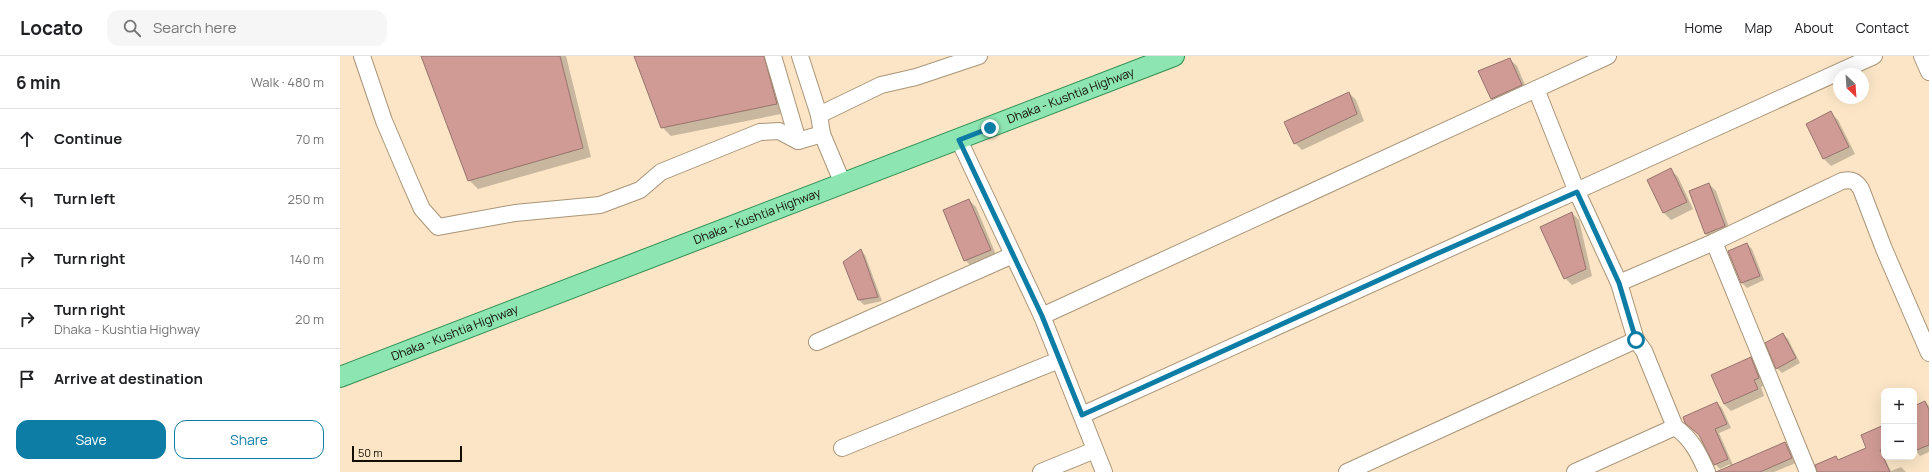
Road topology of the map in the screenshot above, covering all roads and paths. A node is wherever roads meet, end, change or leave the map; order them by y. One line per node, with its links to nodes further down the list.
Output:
1 (362, 56): 14 (street)
2 (773, 56): 14 (street)
3 (800, 56): 11 (street)
4 (979, 56): 11 (street)
5 (1174, 56): 13 (main road, Dhaka - Kushtia Highway)
6 (1608, 56): 10 (street)
7 (1874, 56): 16 (street)
8 (1922, 56): 9 (street)
9 (1929, 72)
10 (1536, 89): 16 (street); 20 (street)
11 (819, 115): 12 (street)
12 (822, 134): 14 (street); 15 (street)
13 (959, 140): 15 (main road, Dhaka - Kushtia Highway); 18 (street)
14 (798, 141)
15 (843, 184): 25 (main road, Dhaka - Kushtia Highway)
16 (1577, 192): 19 (street); 26 (street)
17 (1714, 242): 19 (street); 23 (street); 35 (street)
18 (1013, 256): 20 (street); 22 (street)
19 (1619, 283): 21 (street)
20 (1042, 316): 24 (street)
21 (1636, 340): 27 (street); 32 (street)
22 (817, 342)
23 (1929, 353)
24 (1060, 360): 26 (street); 28 (street)
25 (340, 377)
26 (1082, 415): 29 (street)
27 (1675, 427): 33 (street); 34 (street)
28 (842, 448)
29 (1096, 450): 30 (street); 31 (street)
30 (1041, 472)
31 (1104, 472)
32 (1347, 472)
33 (1575, 472)
34 (1707, 472)
35 (1808, 472)

